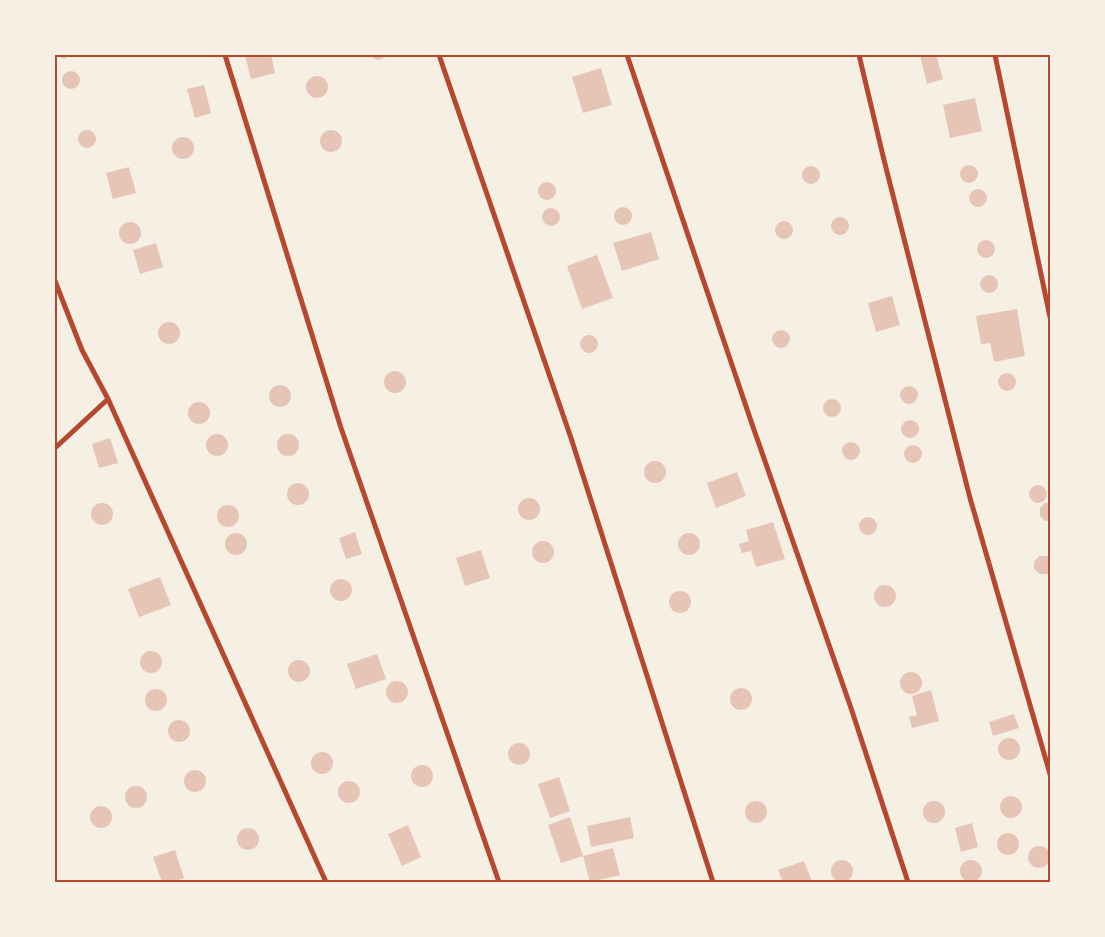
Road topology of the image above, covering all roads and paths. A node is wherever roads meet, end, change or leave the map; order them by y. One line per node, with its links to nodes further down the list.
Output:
1 (225, 55): 12 (street)
2 (439, 55): 13 (street)
3 (627, 55): 14 (street)
4 (859, 55): 10 (street)
5 (996, 55): 7 (street)
6 (55, 281): 8 (street)
7 (1050, 317)
8 (108, 398): 9 (street); 11 (street)
9 (55, 448)
10 (1050, 774)
11 (326, 882)
12 (499, 882)
13 (713, 882)
14 (908, 882)

